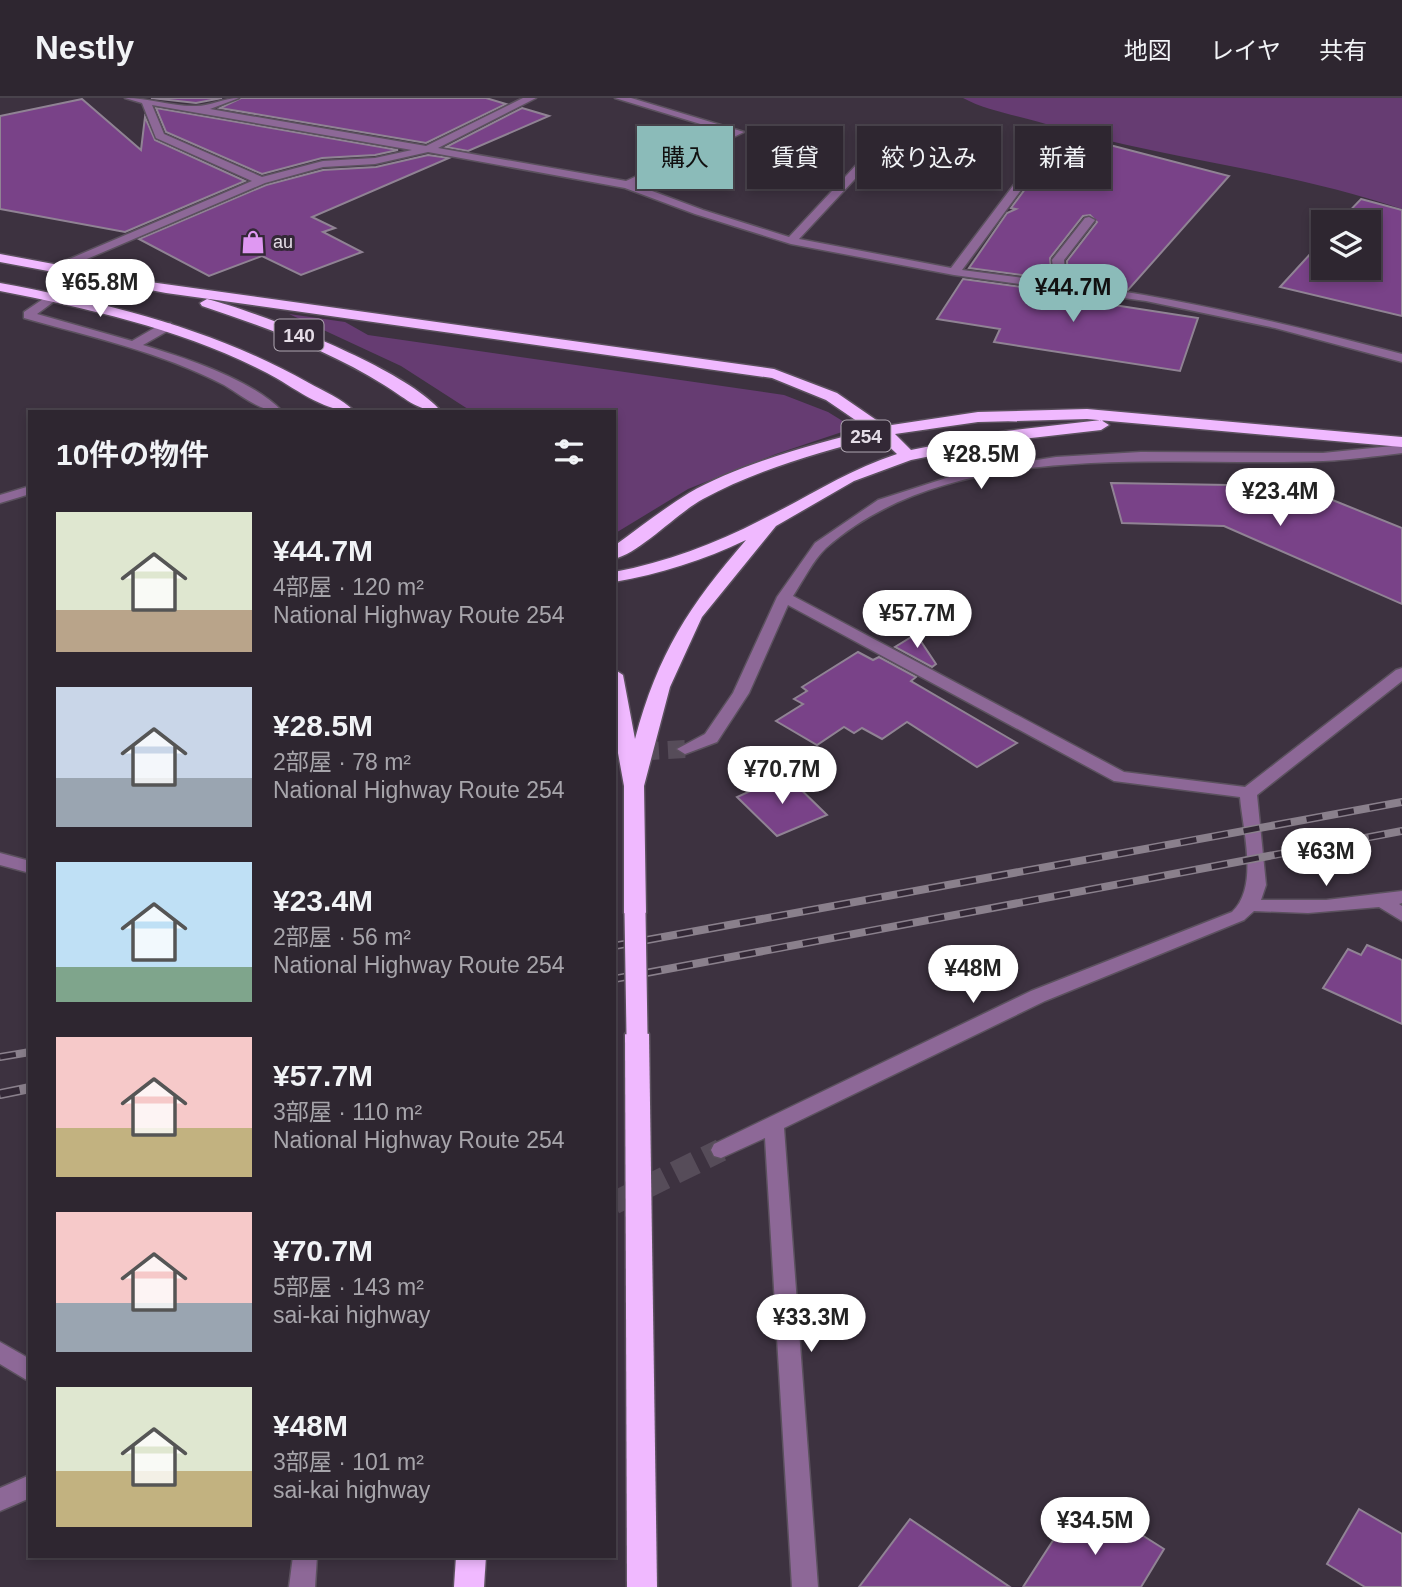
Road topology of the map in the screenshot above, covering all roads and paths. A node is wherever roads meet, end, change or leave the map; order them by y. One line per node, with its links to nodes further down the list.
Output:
1 (130, 98): 5 (street)
2 (234, 98): 6 (street)
3 (531, 98): 7 (street)
4 (620, 98): 10 (street)
5 (146, 101): 6 (street); 9 (street)
6 (195, 110): 7 (street)
7 (428, 149): 9 (street); 10 (street)
8 (857, 170): 13 (street)
9 (261, 180): 15 (street)
10 (628, 185): 13 (street)
11 (1016, 189): 16 (street)
12 (1088, 220): 19 (street)
13 (791, 241): 16 (street)
14 (0, 258): 15 (highway, 140)
15 (57, 268): 17 (highway, 140)
16 (954, 272): 19 (street)
17 (154, 285): 26 (highway, 140); 28 (highway)
18 (0, 287): 20 (highway, 140)
19 (1061, 287): 23 (street)
20 (52, 297): 21 (highway, 140); 22 (street)
21 (167, 326): 22 (street); 25 (highway, 140)
22 (132, 346): 24 (street)
23 (1402, 358)
24 (274, 410)
25 (344, 410)
26 (431, 410)
27 (1145, 421): 28 (highway, 254); 29 (highway, 254); 31 (highway, 254)
28 (884, 431): 31 (highway); 35 (highway, 254)
29 (1402, 442)
30 (1402, 449): 37 (street)
31 (908, 456): 34 (highway, 254)
32 (28, 491): 33 (street)
33 (0, 499)
34 (771, 522): 36 (highway, 254); 41 (highway)
35 (616, 553)
36 (616, 577)
37 (784, 597): 40 (street); 42 (street)
38 (1402, 673): 42 (street)
39 (616, 686): 41 (highway)
40 (685, 749)
41 (634, 786): 59 (highway, bridge)
42 (1248, 793): 47 (street)
43 (0, 859): 44 (street)
44 (28, 866)
45 (1402, 897): 46 (street)
46 (1382, 900): 47 (street); 48 (street)
47 (1251, 905): 49 (street)
48 (1402, 915)
49 (774, 1124): 50 (street); 60 (street)
50 (721, 1150)
51 (0, 1352): 52 (street)
52 (28, 1371)
53 (28, 1487): 54 (street)
54 (0, 1500)
55 (305, 1558): 57 (street)
56 (471, 1558): 58 (highway)
57 (302, 1587)
58 (468, 1587)
59 (642, 1587)
60 (804, 1587)

